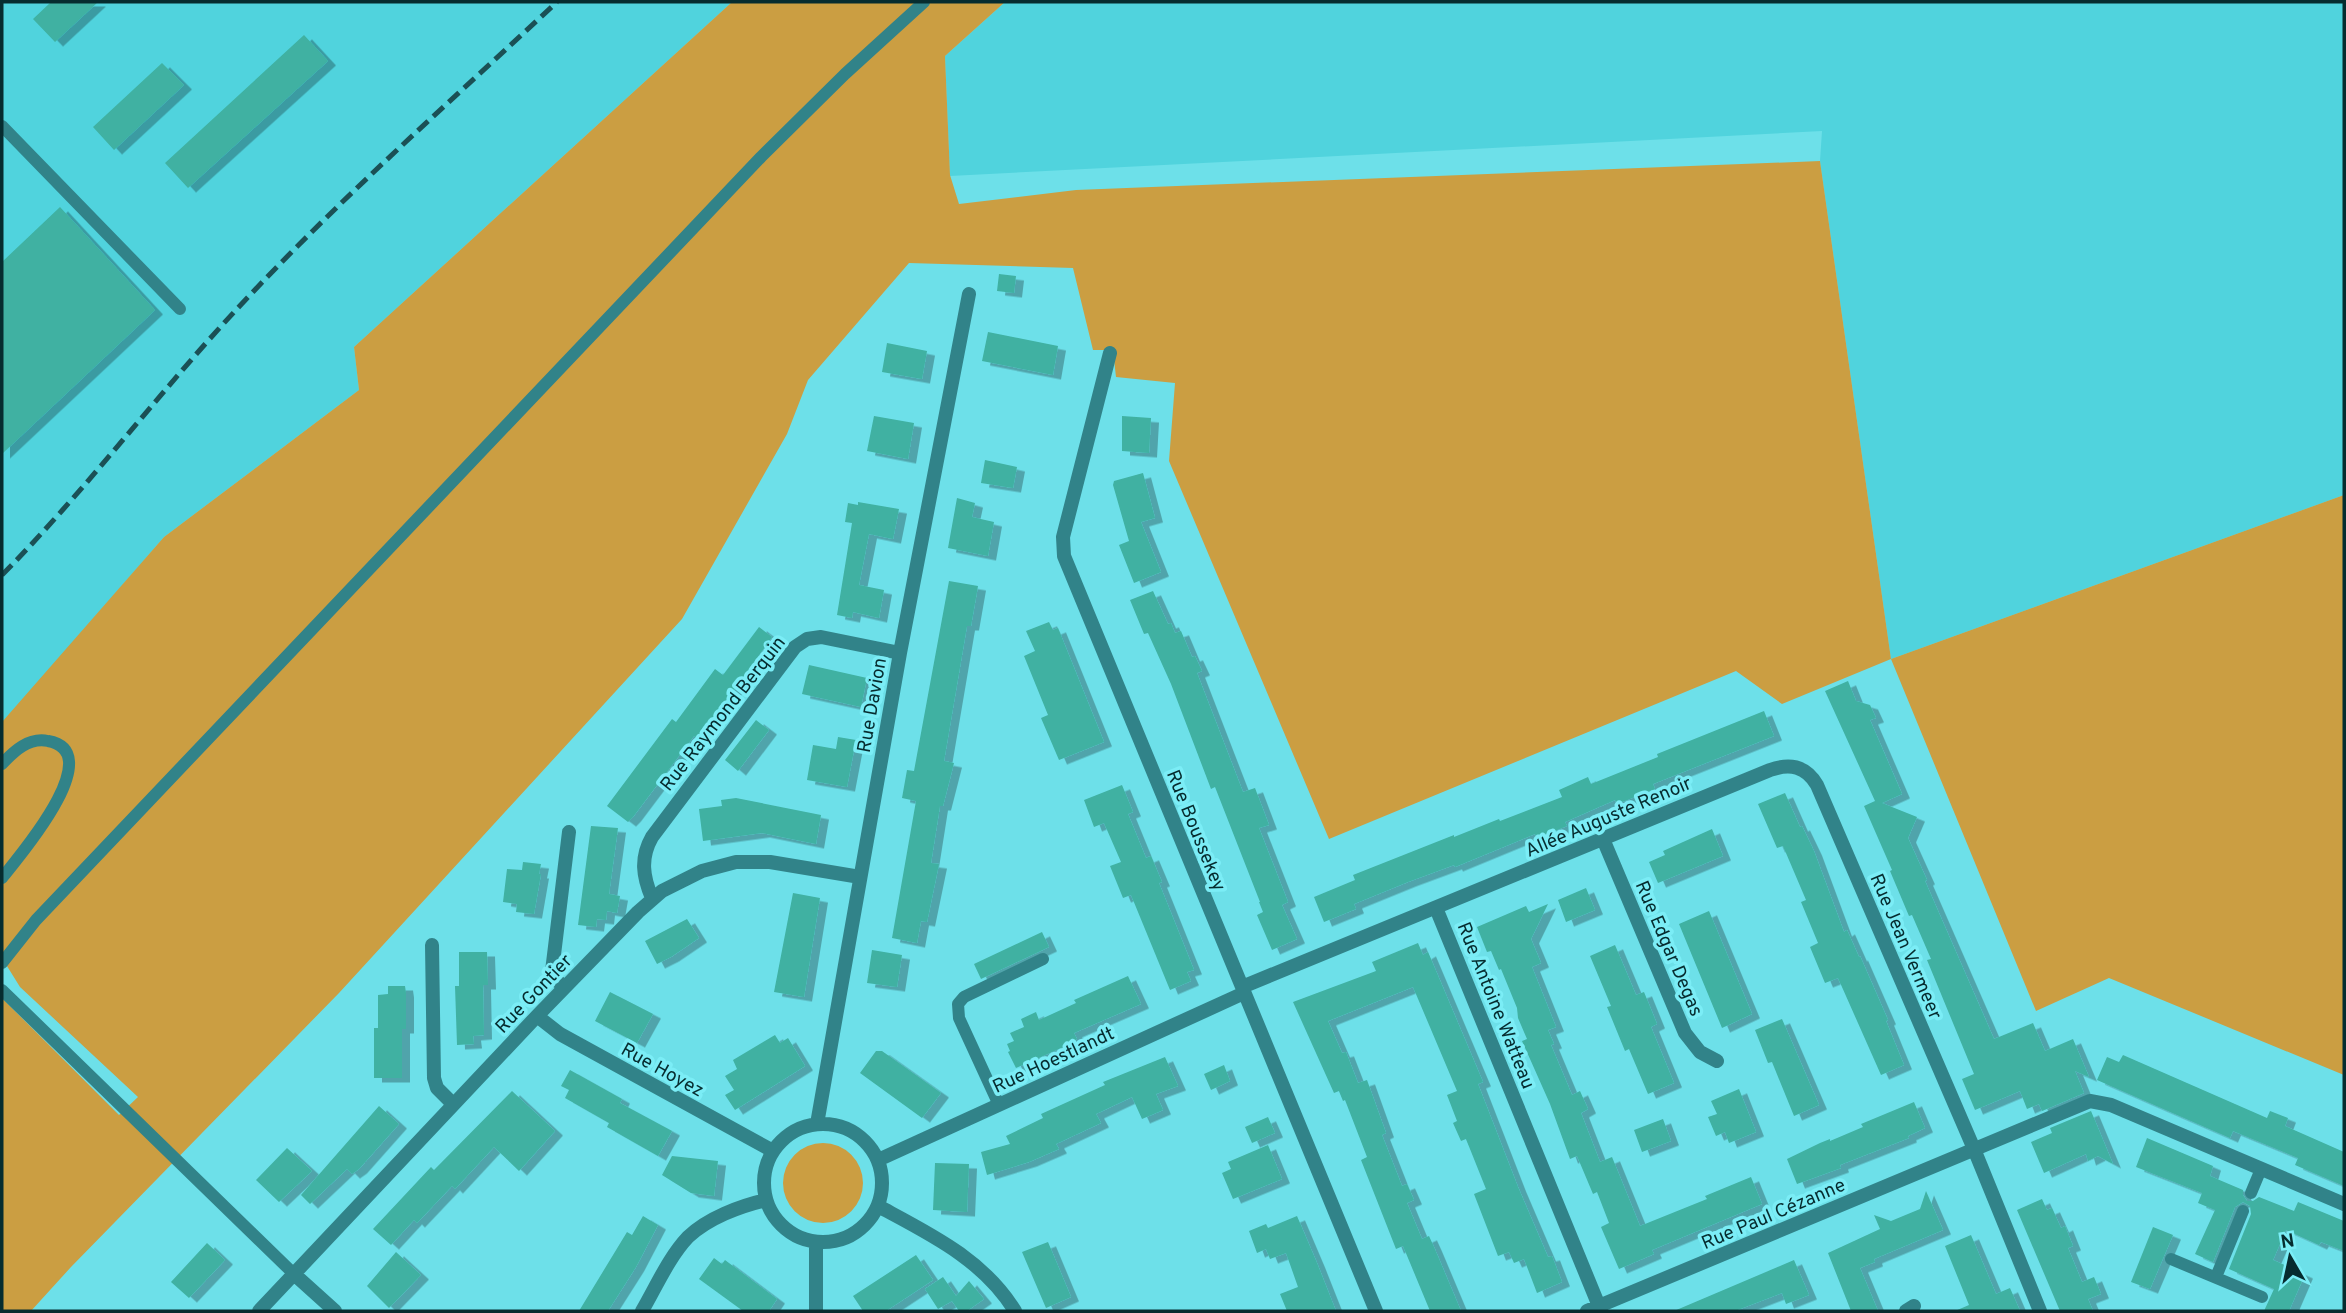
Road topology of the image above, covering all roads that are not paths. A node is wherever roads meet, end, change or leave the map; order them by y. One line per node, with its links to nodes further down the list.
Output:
1 (924, 2): 17 (lane)
2 (2, 126): 4 (lane)
3 (969, 294): 6 (street, Rue Davion)
4 (180, 309)
5 (1110, 353): 20 (street, Rue Boussekey)
6 (900, 653): 11 (street, Rue Davion); 13 (street, Rue Raymond Berquin)
7 (2, 764): 12 (lane)
8 (1796, 766): 10 (street, Allée Auguste Renoir); 26 (street, Rue Jean Vermeer)
9 (569, 832): 18 (street)
10 (1603, 839): 14 (street, Allée Auguste Renoir); 22 (street, Rue Edgar Degas)
11 (860, 877): 13 (street, Rue Gontier); 25 (street, Rue Davion)
12 (2, 878)
13 (652, 898): 18 (street, Rue Gontier)
14 (1436, 908): 20 (street, Rue Antoine Watteau); 40 (street, Rue Antoine Watteau)
15 (432, 945): 23 (street)
16 (1043, 959): 24 (lane)
17 (2, 963)
18 (564, 987): 21 (street, Rue Gontier)
19 (2, 990): 37 (lane)
20 (1243, 990): 24 (street, Rue Hoestlandt); 46 (street, Rue Boussekey)
21 (537, 1016): 23 (street, Rue Gontier); 27 (street, Rue Hoyez)
22 (1717, 1061)
23 (453, 1104): 37 (street, Rue Gontier)
24 (999, 1105): 28 (street, Rue Hoestlandt)
25 (817, 1124): 27 (street); 28 (street)
26 (1974, 1149): 29 (street, Rue Paul Cézanne); 40 (street, Rue Paul Cézanne); 47 (street, Rue Jean Vermeer)
27 (773, 1151): 31 (street)
28 (878, 1160): 33 (street)
29 (2261, 1169): 30 (lane); 32 (street, Rue Paul Cézanne)
30 (2251, 1193)
31 (766, 1200): 35 (street); 43 (street)
32 (2344, 1204)
33 (878, 1206): 35 (street); 45 (street)
34 (2243, 1211): 38 (lane)
35 (816, 1242): 44 (street)
36 (2171, 1259): 38 (lane)
37 (294, 1274): 41 (street, Rue Gontier); 42 (street)
38 (2216, 1277): 39 (lane)
39 (2262, 1297)
40 (1596, 1310)
41 (259, 1311)
42 (335, 1311)
43 (642, 1311)
44 (816, 1311)
45 (1015, 1311)
46 (1376, 1311)
47 (2040, 1311)

